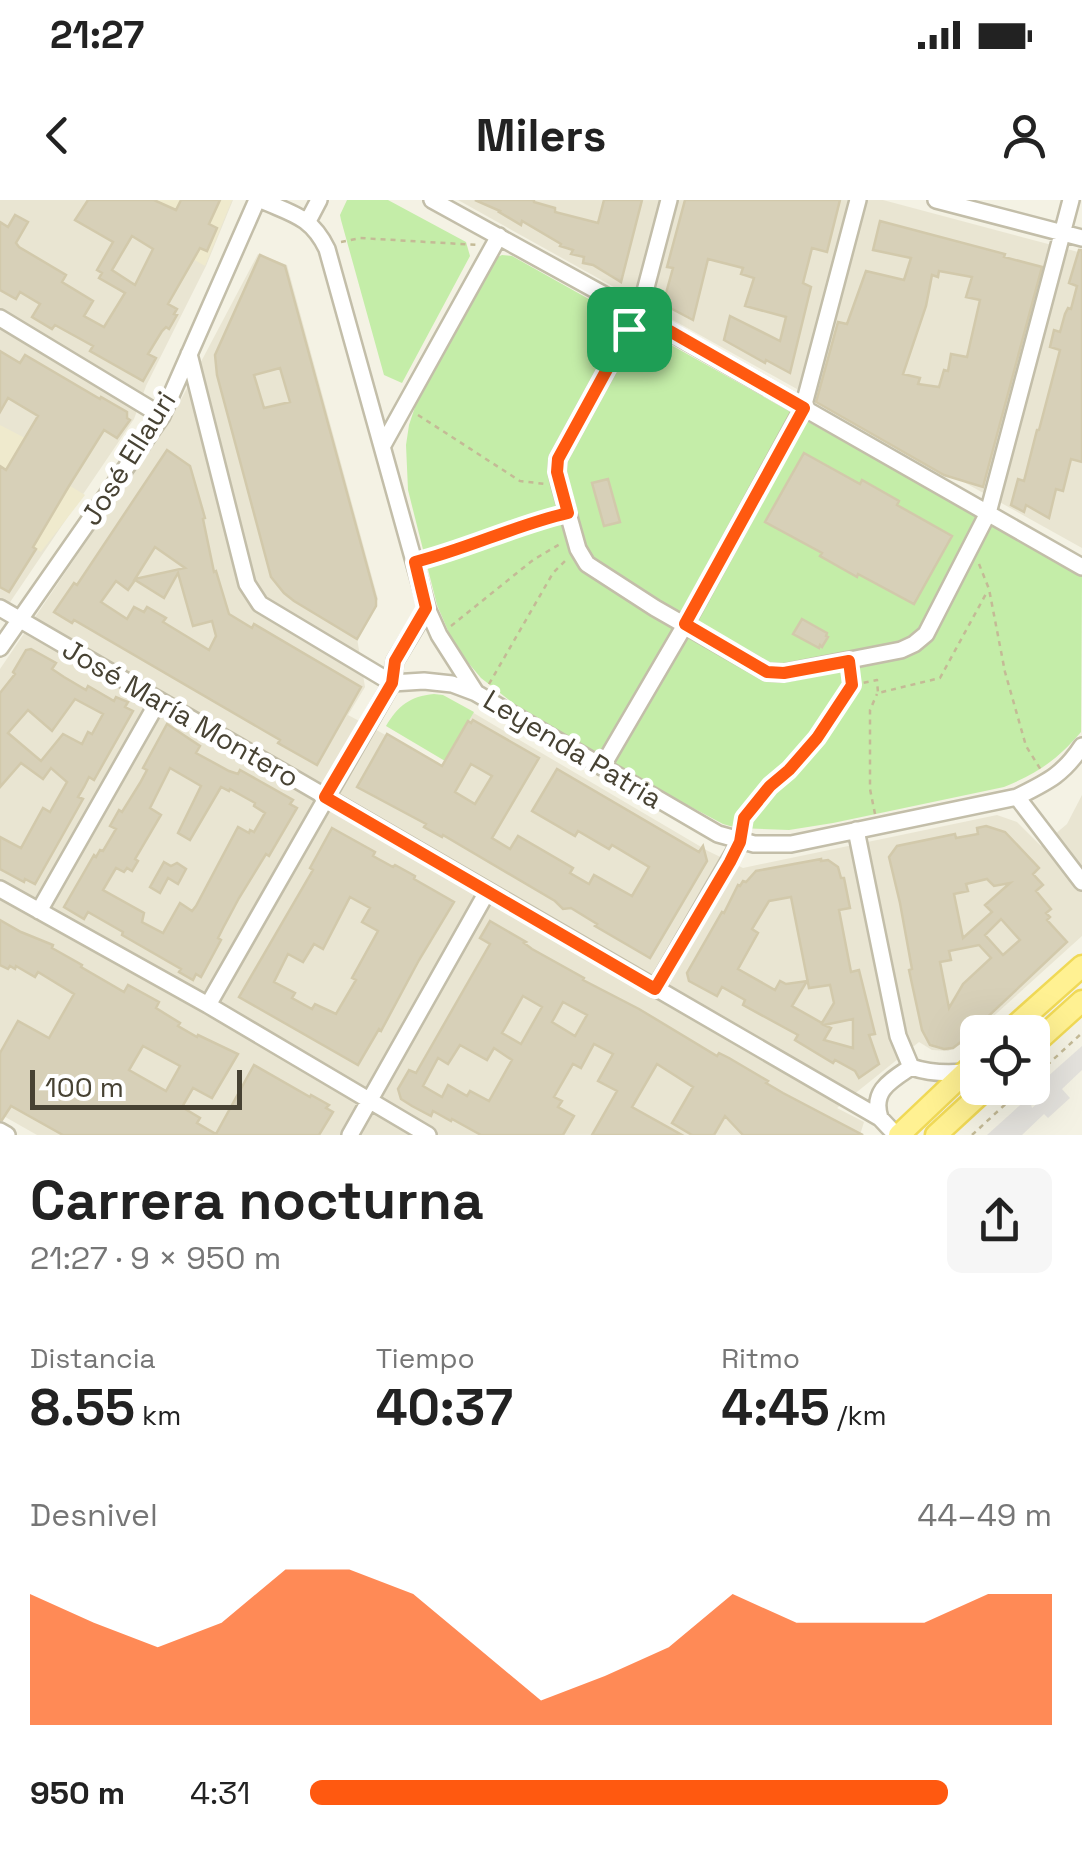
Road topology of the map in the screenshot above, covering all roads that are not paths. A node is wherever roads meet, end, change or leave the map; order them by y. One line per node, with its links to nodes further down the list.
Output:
1 (259, 200): 8 (street); 14 (street, José Ellauri)
2 (319, 200): 8 (street)
3 (432, 200): 11 (street)
4 (669, 200): 12 (street)
5 (858, 200): 15 (street)
6 (936, 200): 9 (street)
7 (1071, 200): 9 (street)
8 (308, 221): 17 (street, Leyenda Patria)
9 (1062, 233): 10 (street); 18 (street)
10 (1082, 238)
11 (497, 241): 12 (street); 17 (street)
12 (640, 314): 15 (street); 23 (street)
13 (0, 318): 16 (street)
14 (189, 354): 16 (street, José Ellauri); 25 (street)
15 (804, 408): 18 (street); 23 (street)
16 (162, 416): 22 (street, José Ellauri)
17 (383, 445): 21 (street, Leyenda Patria)
18 (988, 513): 19 (street); 23 (street)
19 (1082, 566)
20 (0, 608): 22 (street, José María Montero)
21 (426, 608): 25 (street); 26 (street, Leyenda Patria)
22 (20, 619): 24 (street, José Ellauri); 27 (street, José María Montero)
23 (685, 624): 29 (street)
24 (0, 648)
25 (392, 683): 26 (street); 30 (street)
26 (480, 696): 29 (street, Leyenda Patria)
27 (159, 700): 30 (street, José María Montero); 37 (street)
28 (1082, 746): 31 (street, Leyenda Patria)
29 (602, 767): 33 (street, Leyenda Patria)
30 (325, 797): 36 (street, José María Montero); 41 (street)
31 (1017, 797): 32 (street, Leyenda Patria); 34 (street)
32 (856, 830): 33 (street, Leyenda Patria); 44 (street)
33 (740, 842): 39 (street)
34 (1082, 882)
35 (0, 889): 37 (street)
36 (487, 892): 39 (street, José María Montero); 47 (street)
37 (39, 911): 41 (street)
38 (1082, 966): 42 (main road)
39 (655, 989): 49 (street, José María Montero)
40 (1082, 1001): 43 (main road)
41 (208, 1005): 47 (street)
42 (1027, 1015)
43 (1050, 1030)
44 (911, 1067): 45 (street); 49 (street)
45 (960, 1068)
46 (960, 1076): 52 (main road)
47 (370, 1102): 50 (street); 51 (street)
48 (969, 1105): 53 (main road)
49 (880, 1118): 52 (street, José María Montero)
50 (350, 1135)
51 (428, 1135)
52 (898, 1135)
53 (936, 1135)

